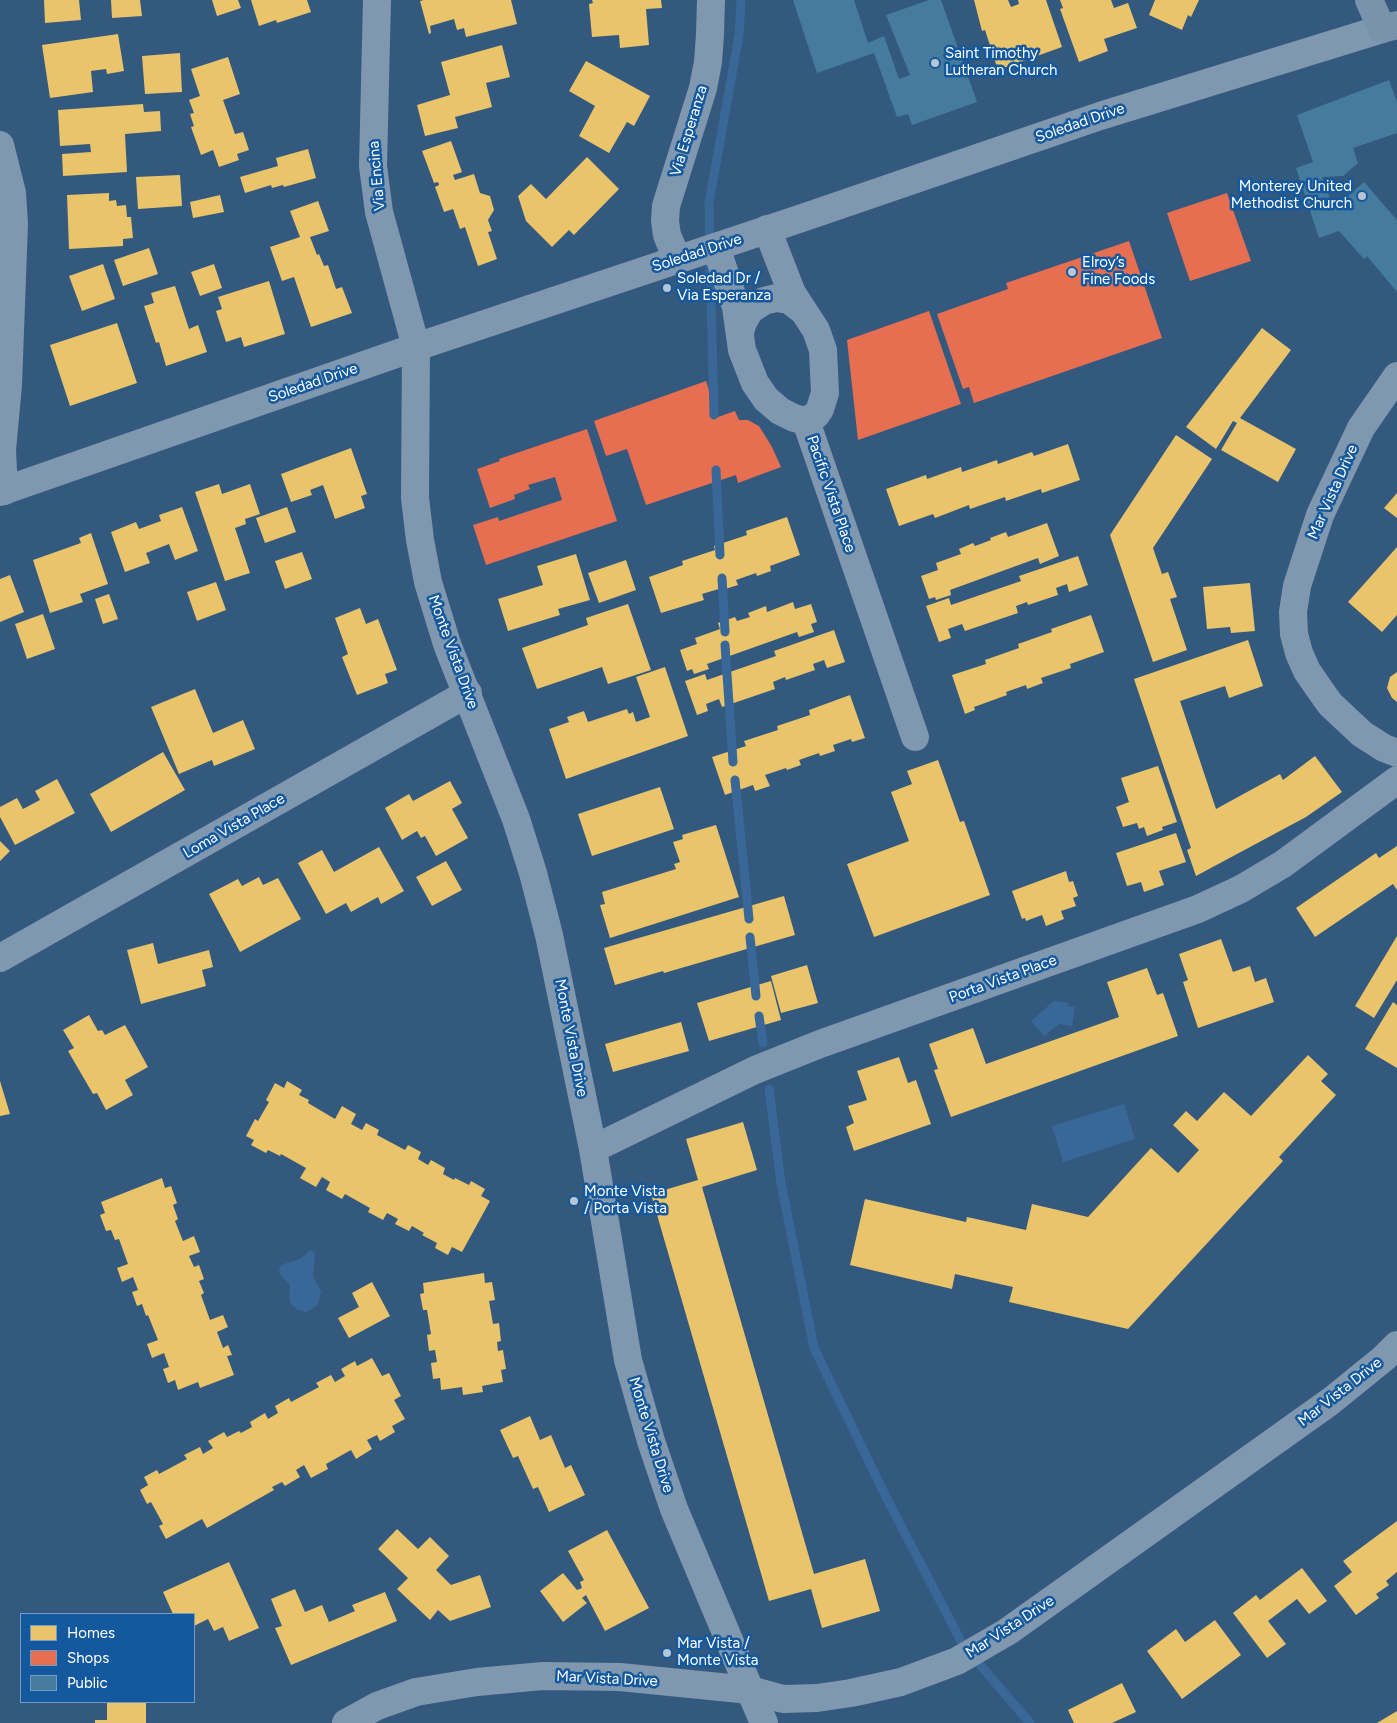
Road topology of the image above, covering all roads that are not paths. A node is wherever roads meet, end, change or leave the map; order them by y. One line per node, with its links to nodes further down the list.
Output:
1 (377, 0): 11 (street, Via Encina)
2 (711, 0): 8 (street, Via Esperanza)
3 (1369, 0): 4 (main road)
4 (1389, 27): 6 (street, Soledad Drive)
5 (0, 145): 14 (street)
6 (767, 230): 7 (street, Soledad Drive); 9 (street)
7 (716, 247): 8 (street, Soledad Drive); 10 (street, Pacific Vista Place)
8 (677, 259): 11 (street, Soledad Drive)
9 (802, 310): 10 (street); 13 (street)
10 (740, 332): 13 (street, Pacific Vista Place)
11 (416, 347): 14 (street, Soledad Drive); 15 (street, Monte Vista Drive)
12 (1397, 376): 17 (street, Mar Vista Drive)
13 (806, 420): 16 (street, Pacific Vista Place)
14 (2, 492)
15 (468, 693): 19 (street, Loma Vista Place); 20 (street, Monte Vista Drive)
16 (915, 737)
17 (1397, 753)
18 (1397, 780): 20 (street, Porta Vista Place)
19 (0, 958)
20 (593, 1149): 22 (street, Monte Vista Drive)
21 (1397, 1345): 22 (street, Mar Vista Drive)
22 (750, 1690): 23 (street, Mar Vista Drive); 24 (street, Monte Vista Drive)
23 (349, 1722)
24 (764, 1723)

